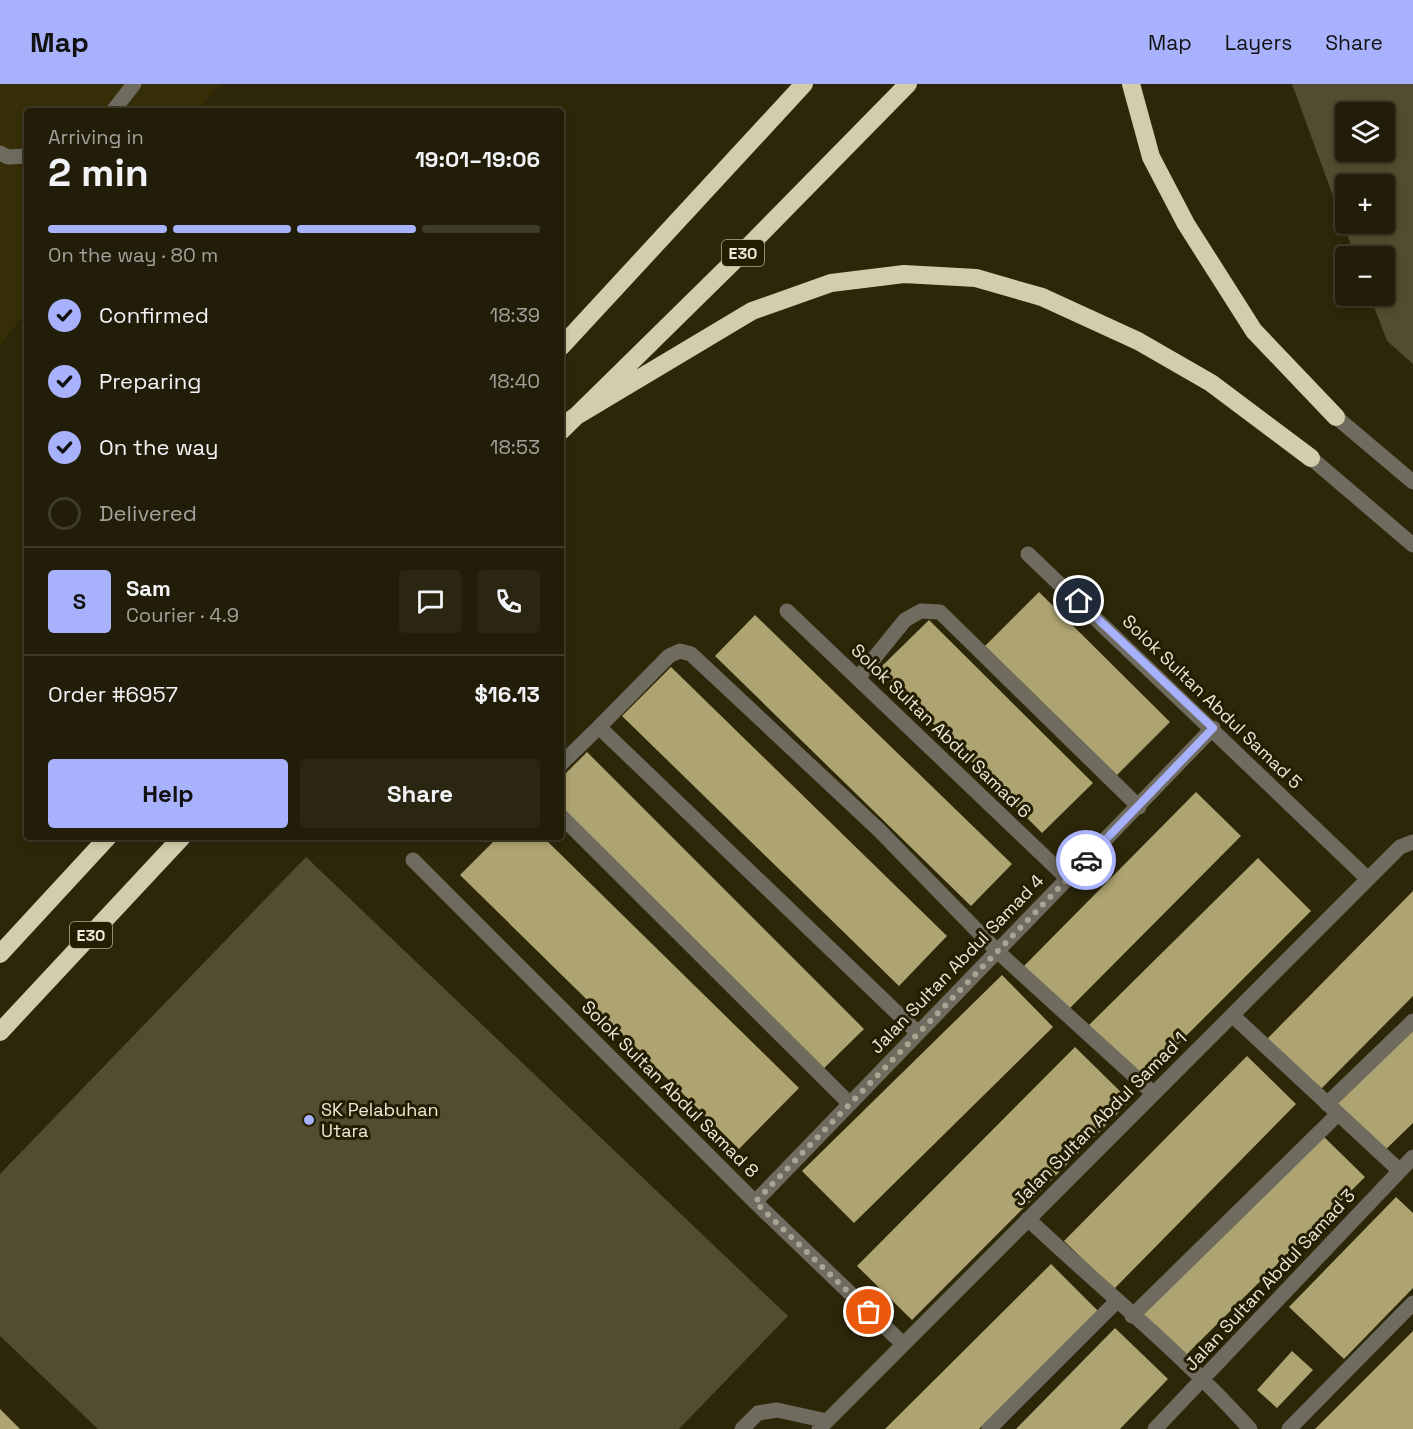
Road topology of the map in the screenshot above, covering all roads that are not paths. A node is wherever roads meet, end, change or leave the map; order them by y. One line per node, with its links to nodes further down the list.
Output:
1 (134, 84): 5 (street)
2 (804, 84): 8 (highway)
3 (908, 84): 10 (highway, E30)
4 (1131, 84): 9 (highway)
5 (115, 108)
6 (0, 153): 7 (street)
7 (24, 156)
8 (564, 344)
9 (1336, 417): 12 (street)
10 (567, 424): 11 (highway)
11 (1311, 458): 13 (street)
12 (1413, 482)
13 (1413, 545)
14 (1028, 554): 17 (street, Solok Sultan Abdul Samad 5)
15 (787, 611): 16 (street, Solok Sultan Abdul Samad 6)
16 (858, 678): 20 (street); 26 (street, Solok Sultan Abdul Samad 6)
17 (1213, 728): 20 (street, Jalan Sultan Abdul Samad 4); 27 (street, Solok Sultan Abdul Samad 5)
18 (604, 733): 19 (street); 28 (street); 33 (street)
19 (564, 762)
20 (1139, 807): 26 (street, Jalan Sultan Abdul Samad 4)
21 (564, 819): 35 (street)
22 (105, 840): 29 (highway)
23 (179, 840): 32 (highway, E30)
24 (1413, 842): 27 (street, Jalan Sultan Abdul Samad 1)
25 (413, 860): 39 (street, Solok Sultan Abdul Samad 8)
26 (1067, 878): 28 (street, Jalan Sultan Abdul Samad 4)
27 (1368, 879): 30 (street, Jalan Sultan Abdul Samad 1)
28 (997, 951): 33 (street, Jalan Sultan Abdul Samad 4); 34 (street)
29 (0, 954)
30 (1232, 1015): 34 (street, Jalan Sultan Abdul Samad 1); 36 (street)
31 (1413, 1021): 36 (street)
32 (0, 1032)
33 (918, 1033): 35 (street, Jalan Sultan Abdul Samad 4)
34 (1153, 1093): 40 (street, Jalan Sultan Abdul Samad 1)
35 (850, 1104): 39 (street, Jalan Sultan Abdul Samad 4)
36 (1333, 1109): 38 (street); 43 (street)
37 (1413, 1157): 38 (street, Jalan Sultan Abdul Samad 3)
38 (1400, 1170): 45 (street, Jalan Sultan Abdul Samad 3)
39 (755, 1202): 44 (street, Solok Sultan Abdul Samad 8)
40 (1028, 1219): 41 (street); 44 (street, Jalan Sultan Abdul Samad 1)
41 (1116, 1302): 43 (street); 48 (street)
42 (1413, 1303): 51 (street)
43 (1132, 1316): 45 (street)
44 (902, 1343): 46 (street, Jalan Sultan Abdul Samad 1)
45 (1204, 1378): 49 (street, Jalan Sultan Abdul Samad 3); 50 (street)
46 (823, 1425): 47 (street)
47 (742, 1429)
48 (989, 1429)
49 (1155, 1429)
50 (1250, 1429)
51 (1289, 1429)

